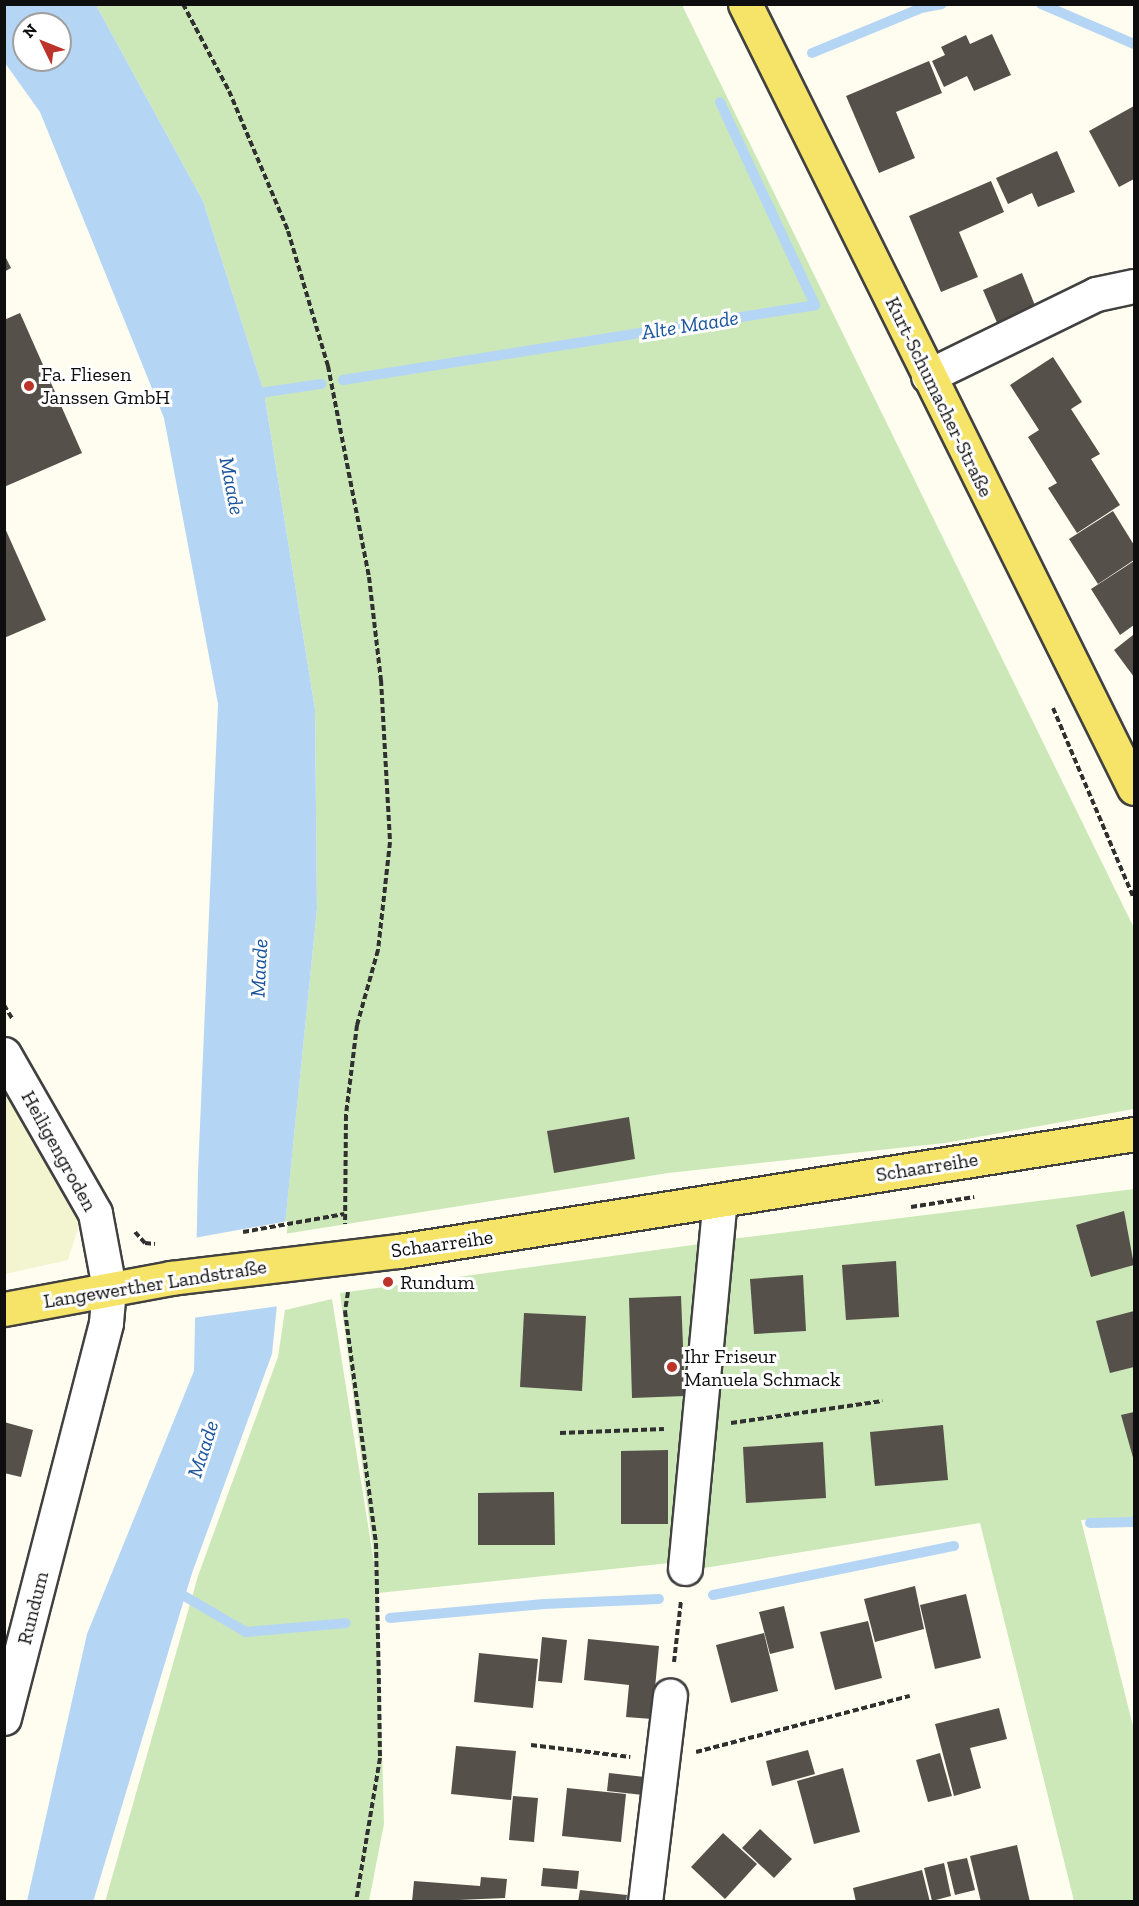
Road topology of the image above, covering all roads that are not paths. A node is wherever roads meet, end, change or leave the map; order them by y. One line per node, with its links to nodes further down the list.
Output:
1 (745, 4): 3 (main road, Kurt-Schumacher-Straße)
2 (1134, 286): 3 (street)
3 (928, 376): 4 (main road, Kurt-Schumacher-Straße)
4 (1134, 788)
5 (4, 1054): 9 (street, Heiligengroden)
6 (1134, 1134): 7 (main road, Schaarreihe)
7 (720, 1200): 8 (main road, Schaarreihe); 11 (street)
8 (305, 1261): 9 (main road, Langewerther Landstraße)
9 (109, 1288): 10 (main road, Langewerther Landstraße); 13 (street, Rundum)
10 (4, 1309)
11 (685, 1568)
12 (670, 1696): 14 (street)
13 (4, 1718)
14 (645, 1902)

